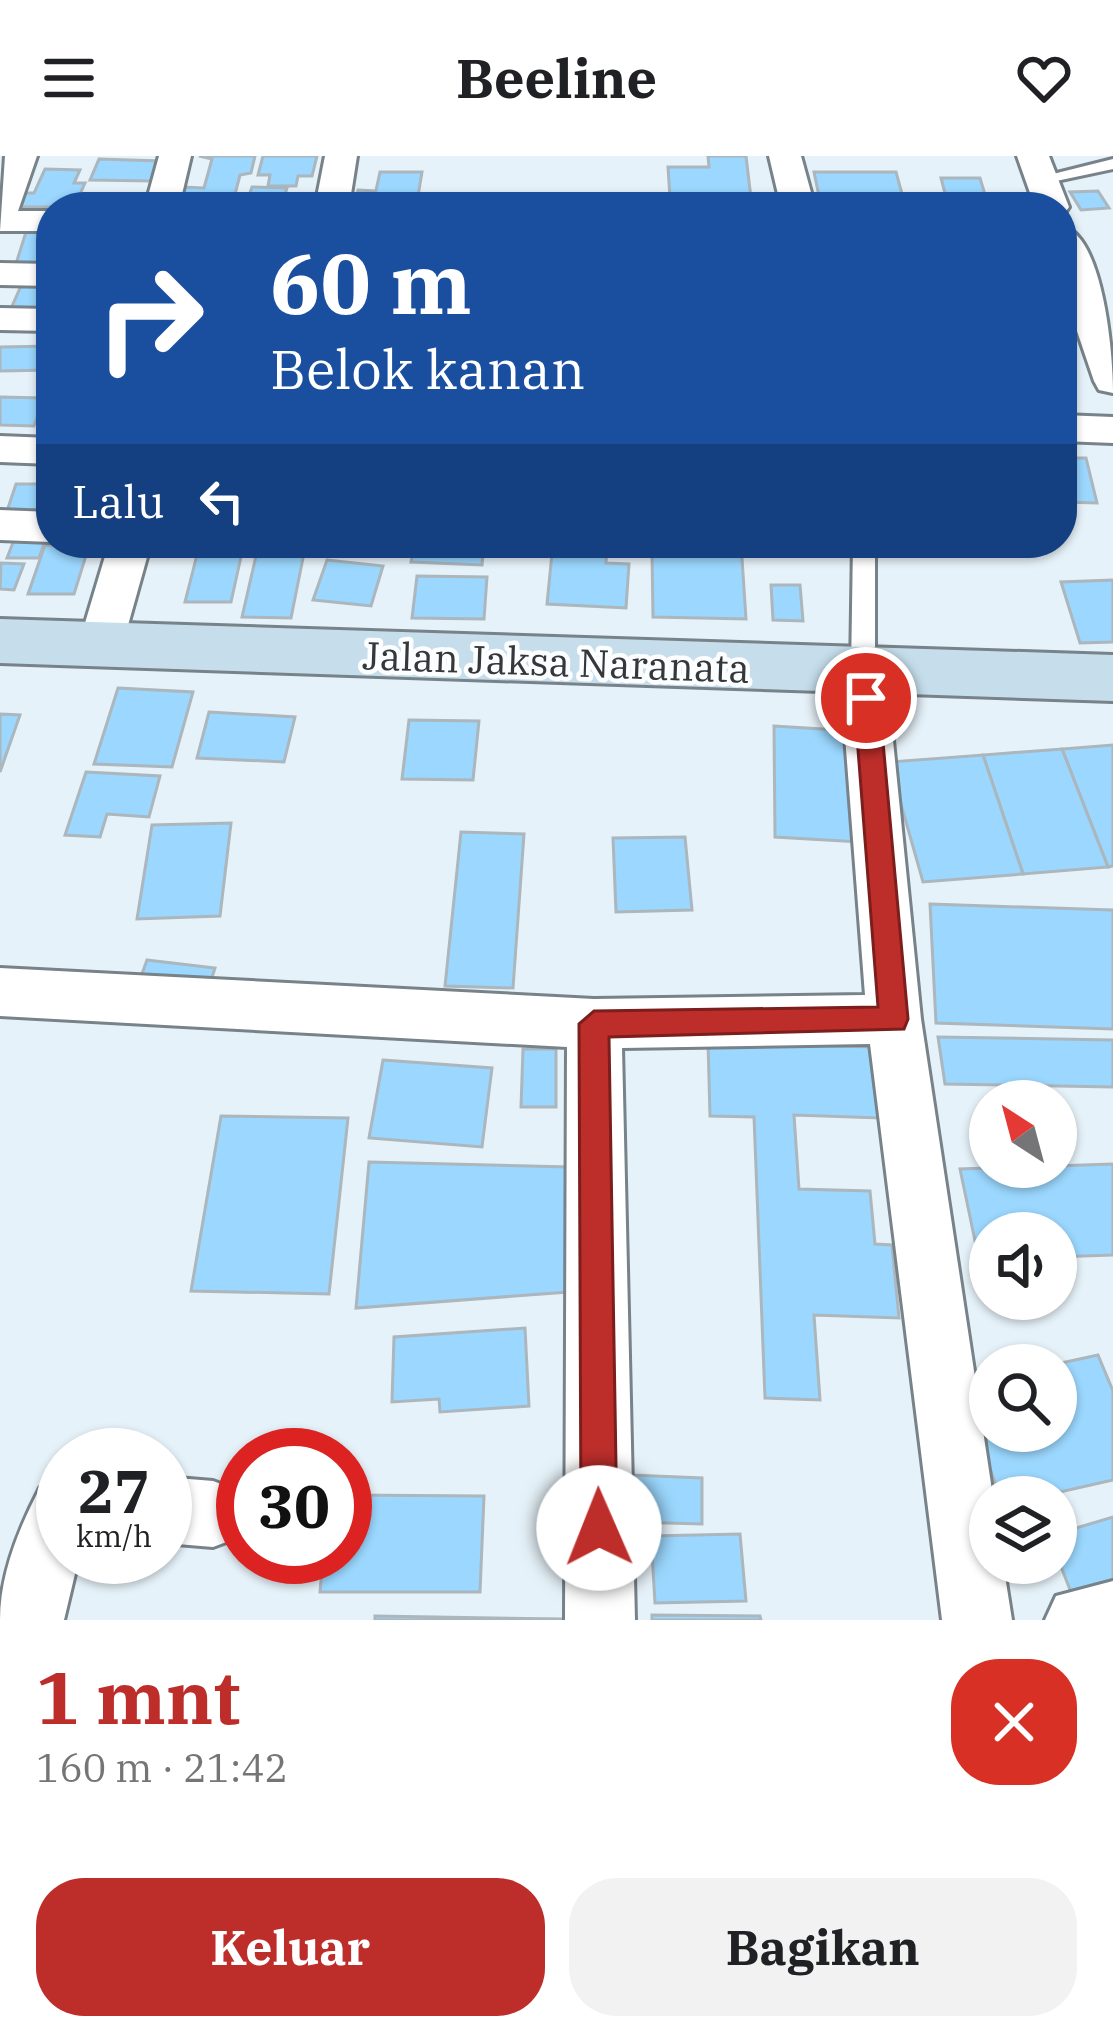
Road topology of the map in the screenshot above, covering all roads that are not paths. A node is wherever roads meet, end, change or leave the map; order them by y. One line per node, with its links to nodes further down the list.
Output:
1 (21, 156): 11 (street)
2 (175, 156): 8 (street)
3 (341, 156): 9 (street)
4 (785, 156): 10 (street)
5 (1079, 164): 6 (lane); 7 (lane)
6 (1113, 164)
7 (1042, 181)
8 (166, 192)
9 (335, 192)
10 (794, 192)
11 (0, 217): 12 (street)
12 (36, 220)
13 (0, 274): 14 (street)
14 (36, 275)
15 (1077, 278): 18 (street)
16 (0, 319): 17 (street)
17 (36, 320)
18 (1112, 376)
19 (1077, 429): 20 (street)
20 (1113, 430)
21 (0, 449): 22 (street)
22 (36, 450)
23 (0, 524): 24 (street)
24 (36, 526)
25 (126, 558): 28 (street)
26 (863, 558): 29 (lane)
27 (0, 641): 28 (main road, Jalan Jaksa Naranata)
28 (100, 643): 29 (main road, Jalan Jaksa Naranata)
29 (863, 671): 30 (main road, Jalan Jaksa Naranata); 32 (street)
30 (1113, 678)
31 (0, 992): 33 (street)
32 (894, 1019): 33 (street); 38 (street)
33 (594, 1024): 37 (street)
34 (38, 1584): 36 (street)
35 (1113, 1615): 39 (street)
36 (29, 1620)
37 (600, 1620)
38 (977, 1620)
39 (1080, 1620)

